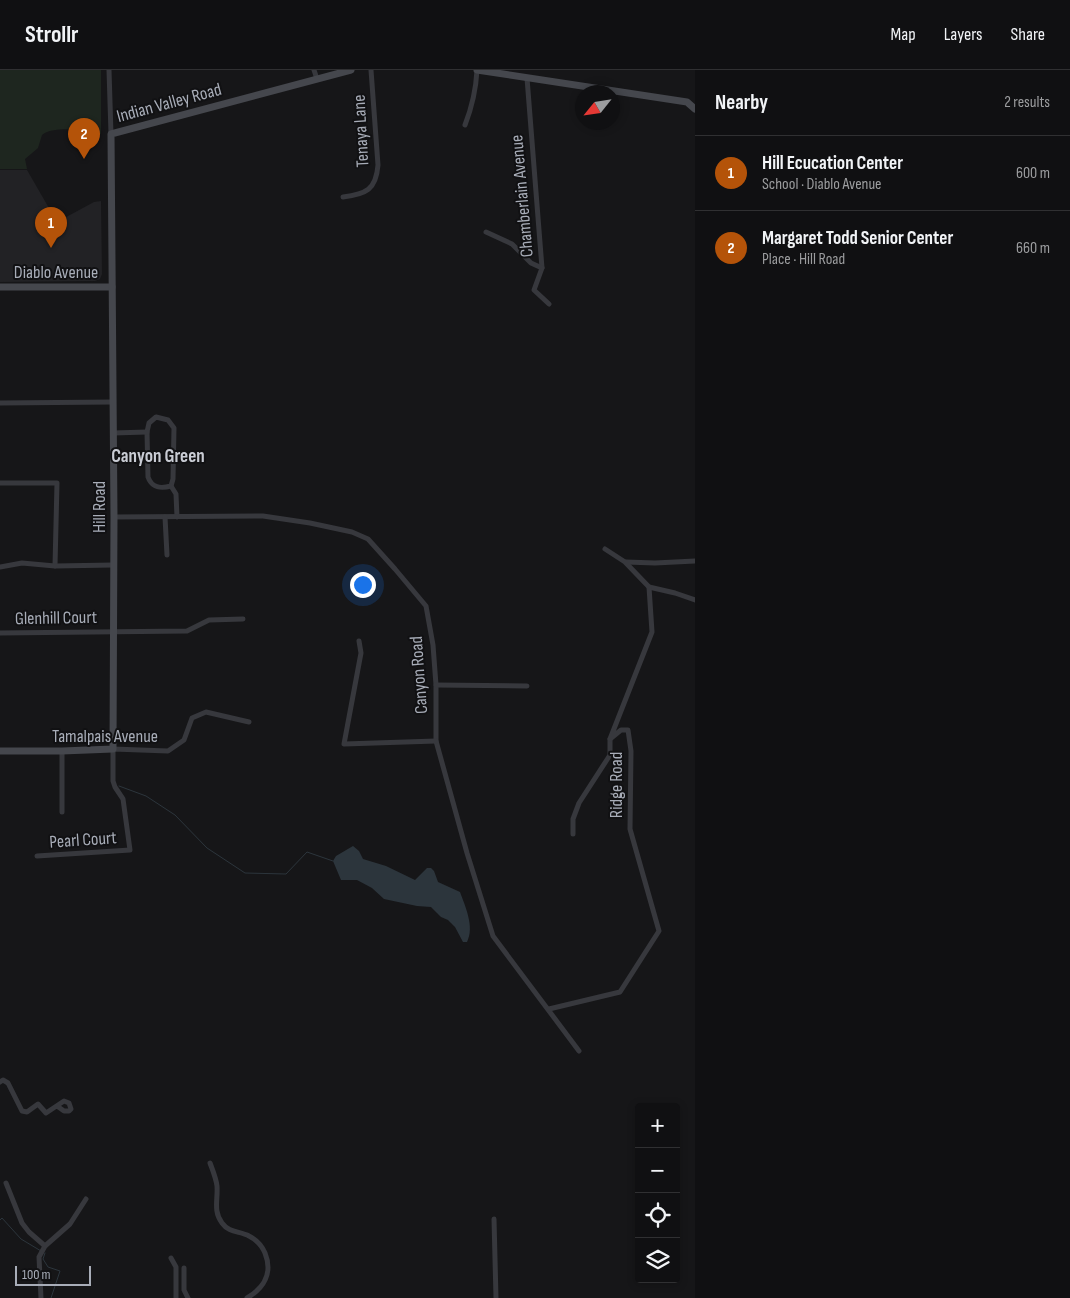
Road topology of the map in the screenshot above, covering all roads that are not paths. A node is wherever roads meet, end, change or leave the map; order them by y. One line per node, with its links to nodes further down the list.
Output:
1 (109, 70): 10 (street, Hill Road)
2 (314, 70): 7 (street)
3 (351, 70): 7 (street, Indian Valley Road)
4 (371, 70): 11 (street, Tenaya Lane)
5 (477, 70): 6 (street); 9 (street)
6 (527, 78): 8 (street); 13 (street, Chamberlain Avenue)
7 (317, 79): 10 (street, Indian Valley Road)
8 (695, 109)
9 (465, 126)
10 (111, 134): 15 (street, Hill Road)
11 (343, 197)
12 (486, 232): 13 (street)
13 (542, 268): 16 (street, Chamberlain Avenue)
14 (0, 287): 15 (street, Diablo Avenue)
15 (112, 287): 17 (street, Hill Road)
16 (549, 304)
17 (112, 402): 18 (street); 20 (street, Hill Road)
18 (0, 403)
19 (147, 432): 20 (street); 22 (street); 22 (street)
20 (113, 433): 23 (street, Hill Road)
21 (0, 483): 31 (street)
22 (171, 486): 25 (street)
23 (114, 516): 24 (street, Canyon Road); 30 (street, Hill Road)
24 (165, 517): 25 (street, Canyon Road); 27 (street)
25 (178, 517): 39 (street, Canyon Road)
26 (605, 549): 29 (street)
27 (167, 555)
28 (695, 561): 29 (street)
29 (625, 562): 33 (street)
30 (113, 565): 31 (street); 37 (street, Hill Road)
31 (54, 566): 32 (street)
32 (0, 567)
33 (650, 587): 34 (street); 42 (street, Ridge Road)
34 (695, 600)
35 (243, 619): 37 (street, Glenhill Court)
36 (0, 632): 37 (street, Glenhill Court)
37 (113, 632): 44 (street, Hill Road)
38 (358, 641): 43 (street)
39 (436, 686): 40 (street); 43 (street, Canyon Road)
40 (527, 686)
41 (249, 722): 44 (street, Tamalpais Avenue)
42 (610, 740): 48 (street); 51 (street, Ridge Road)
43 (436, 741): 51 (street, Canyon Road)
44 (113, 749): 46 (street, Tamalpais Avenue); 49 (street, Hill Road)
45 (0, 751): 46 (street, Tamalpais Avenue)
46 (62, 751): 47 (street)
47 (62, 812)
48 (573, 834)
49 (130, 850): 50 (street, Pearl Court)
50 (37, 856)
51 (549, 1009): 52 (street, Canyon Road)
52 (579, 1051)
53 (0, 1082): 54 (street)
54 (58, 1106)
55 (210, 1164): 65 (street)
56 (6, 1183): 59 (street)
57 (86, 1199): 59 (street)
58 (494, 1219): 66 (street)
59 (45, 1247): 62 (street)
60 (171, 1258): 63 (street)
61 (184, 1268): 64 (street)
62 (41, 1298)
63 (176, 1298)
64 (188, 1298)
65 (247, 1298)
66 (496, 1298)

